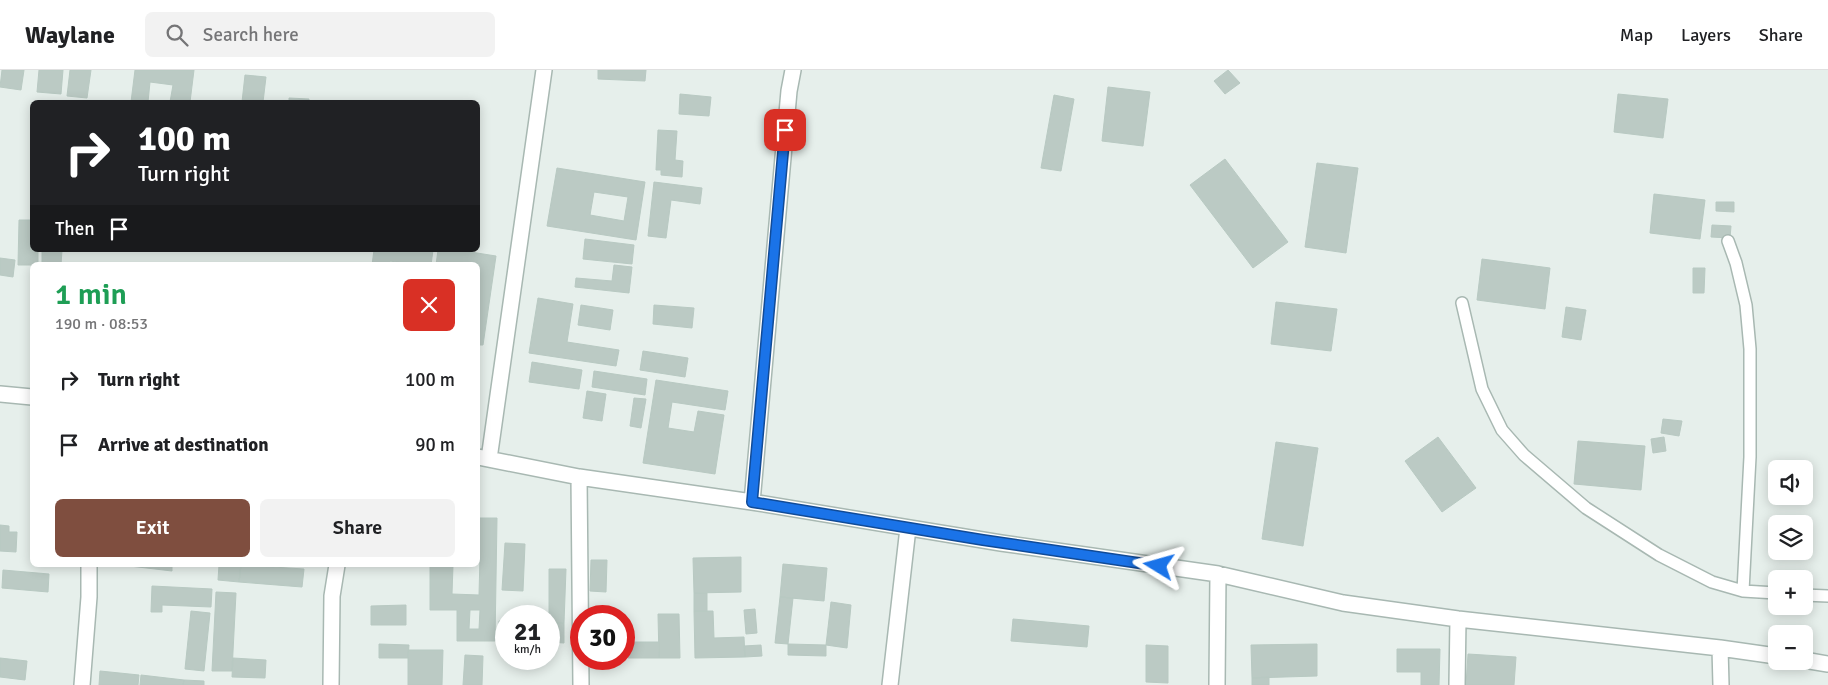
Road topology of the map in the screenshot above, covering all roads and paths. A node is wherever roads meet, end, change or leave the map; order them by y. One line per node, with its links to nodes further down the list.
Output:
1 (544, 70): 7 (street)
2 (792, 70): 9 (street)
3 (1728, 241): 14 (lane)
4 (1462, 303): 14 (lane)
5 (0, 394): 6 (street)
6 (30, 397)
7 (483, 458): 8 (street)
8 (579, 477): 9 (street); 25 (street)
9 (752, 502): 10 (street)
10 (908, 528): 13 (street); 26 (street)
11 (88, 567): 23 (street)
12 (337, 567): 24 (street)
13 (1218, 574): 18 (street); 27 (street)
14 (1743, 591): 15 (lane)
15 (1768, 593)
16 (1813, 595): 17 (lane)
17 (1828, 596)
18 (1458, 619): 19 (street); 28 (street)
19 (1720, 648): 20 (street); 29 (street)
20 (1768, 655)
21 (1813, 662): 22 (street)
22 (1828, 664)
23 (82, 685)
24 (331, 685)
25 (581, 685)
26 (890, 685)
27 (1217, 685)
28 (1457, 685)
29 (1721, 685)

